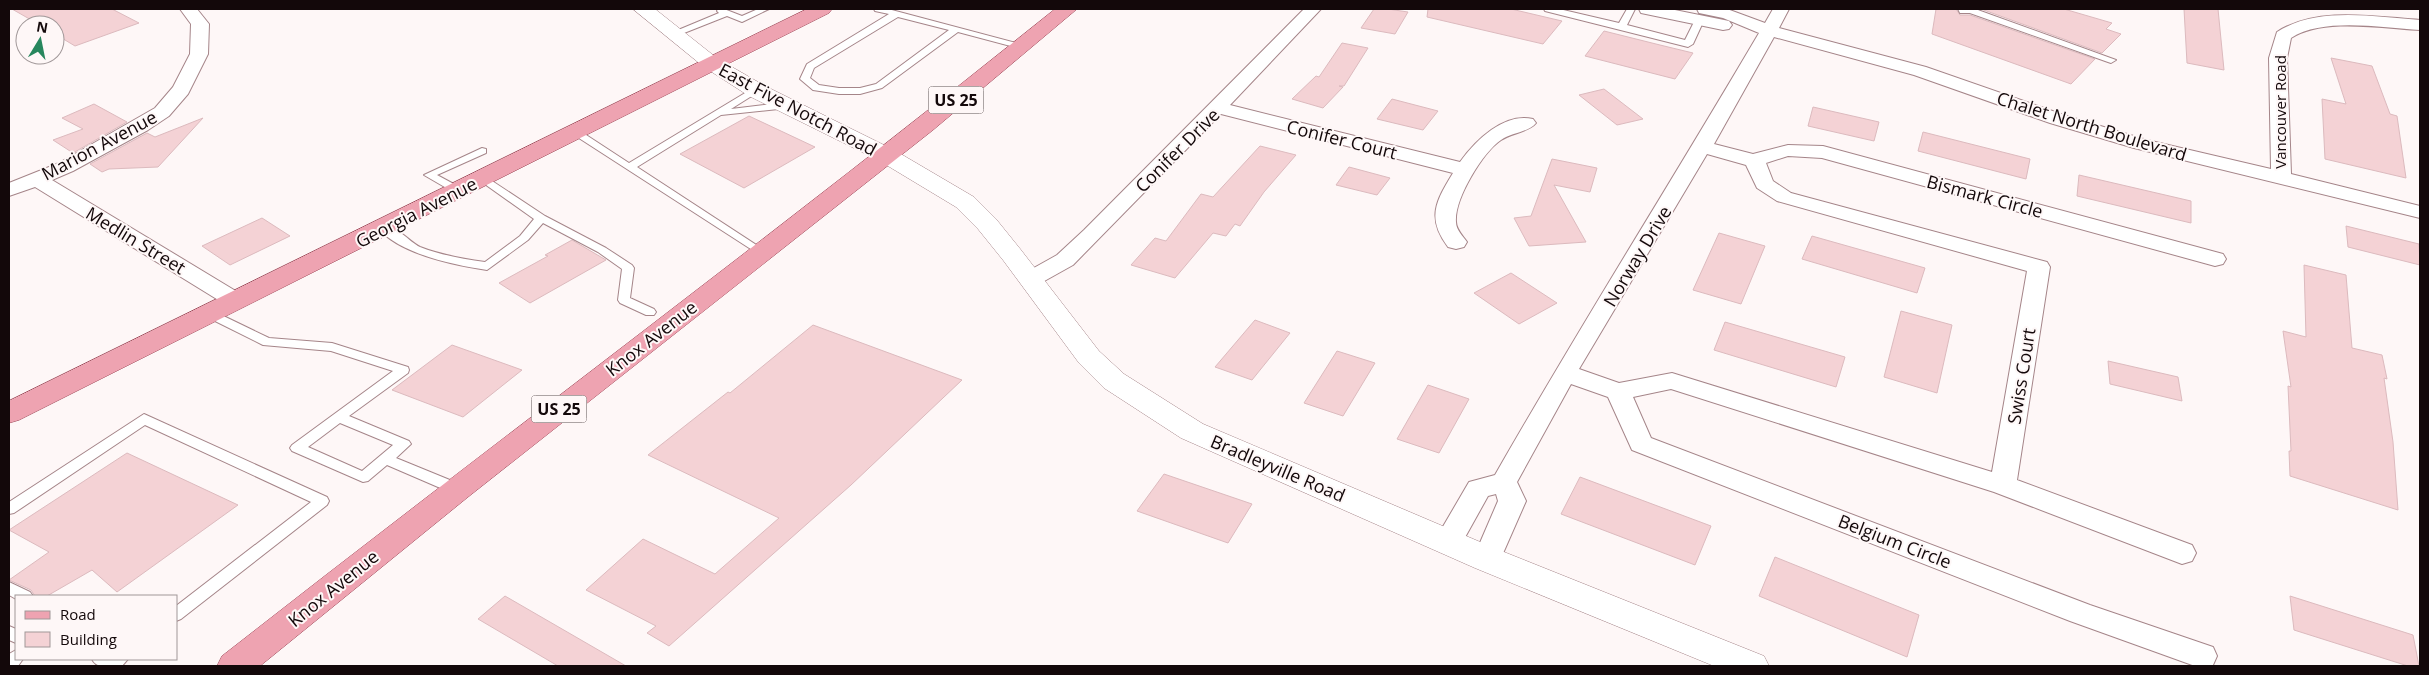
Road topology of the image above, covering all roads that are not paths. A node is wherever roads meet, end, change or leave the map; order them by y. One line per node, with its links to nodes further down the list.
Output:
1 (188, 9): 39 (street, Marion Avenue)
2 (643, 9): 21 (street, East Five Notch Road)
3 (717, 9): 14 (lane)
4 (765, 9): 14 (lane)
5 (822, 9): 24 (main road, Georgia Avenue)
6 (878, 9): 15 (lane)
7 (1067, 9): 22 (main road, Knox Avenue / US 25)
8 (1313, 9): 27 (street, Conifer Drive)
9 (1551, 9): 18 (lane)
10 (1631, 9): 18 (lane)
11 (1647, 9): 16 (street, Chalet North Boulevard)
12 (1781, 9): 20 (street, Norway Drive)
13 (1969, 9): 23 (lane)
14 (727, 13): 21 (lane)
15 (896, 14): 19 (lane); 19 (lane)
16 (1702, 14): 18 (lane); 20 (street, Chalet North Boulevard)
17 (2420, 25): 38 (street, Vancouver Road)
18 (1622, 26)
19 (956, 29): 22 (lane)
20 (1768, 30): 31 (street, Norway Drive); 38 (street, Chalet North Boulevard)
21 (676, 33): 24 (street, East Five Notch Road)
22 (1022, 46): 33 (main road, Knox Avenue / US 25)
23 (2111, 60)
24 (711, 63): 25 (street, East Five Notch Road); 30 (main road, Georgia Avenue)
25 (755, 90): 26 (street, East Five Notch Road); 28 (lane)
26 (788, 105): 28 (lane); 33 (street, East Five Notch Road)
27 (1218, 108): 36 (street, Conifer Court); 48 (street, Conifer Drive)
28 (715, 116): 35 (lane)
29 (1526, 123): 36 (street)
30 (573, 131): 35 (lane); 37 (main road, Georgia Avenue)
31 (1702, 147): 34 (street); 52 (street, Norway Drive)
32 (482, 151): 41 (lane)
33 (886, 155): 46 (main road, Knox Avenue / US 25); 48 (street, Bradleyville Road)
34 (1755, 162): 47 (street, Bismark Circle); 58 (street, Swiss Court)
35 (630, 167): 46 (lane)
36 (1466, 170): 45 (street)
37 (483, 178): 41 (main road, Georgia Avenue); 43 (lane)
38 (2281, 178): 42 (street, Chalet North Boulevard)
39 (36, 179): 40 (street, Marion Avenue); 49 (street, Medlin Street)
40 (9, 190)
41 (459, 191): 44 (main road, Georgia Avenue)
42 (2420, 212)
43 (541, 218): 44 (lane); 50 (lane)
44 (384, 228): 49 (main road, Georgia Avenue)
45 (1456, 242)
46 (760, 252): 59 (main road, Knox Avenue / US 25)
47 (2215, 259)
48 (1031, 280): 61 (street, Bradleyville Road)
49 (236, 301): 51 (main road, Georgia Avenue)
50 (650, 312)
51 (211, 314): 54 (main road, Georgia Avenue); 55 (lane)
52 (1565, 373): 53 (street); 57 (street, Norway Drive)
53 (1618, 392): 58 (street); 67 (street, Belgium Circle)
54 (9, 413)
55 (338, 417): 56 (lane); 56 (lane)
56 (385, 460): 59 (lane)
57 (1504, 482): 61 (street); 63 (street)
58 (2003, 485): 62 (street)
59 (457, 489): 70 (main road, Knox Avenue / US 25)
60 (9, 509): 66 (lane)
61 (1448, 542): 63 (street, Bradleyville Road)
62 (2182, 553)
63 (1487, 558): 71 (street, Bradleyville Road)
64 (9, 588): 65 (lane)
65 (24, 595)
66 (178, 613)
67 (2202, 656)
68 (102, 660): 69 (lane)
69 (119, 660)
70 (236, 666)
71 (1751, 666)

